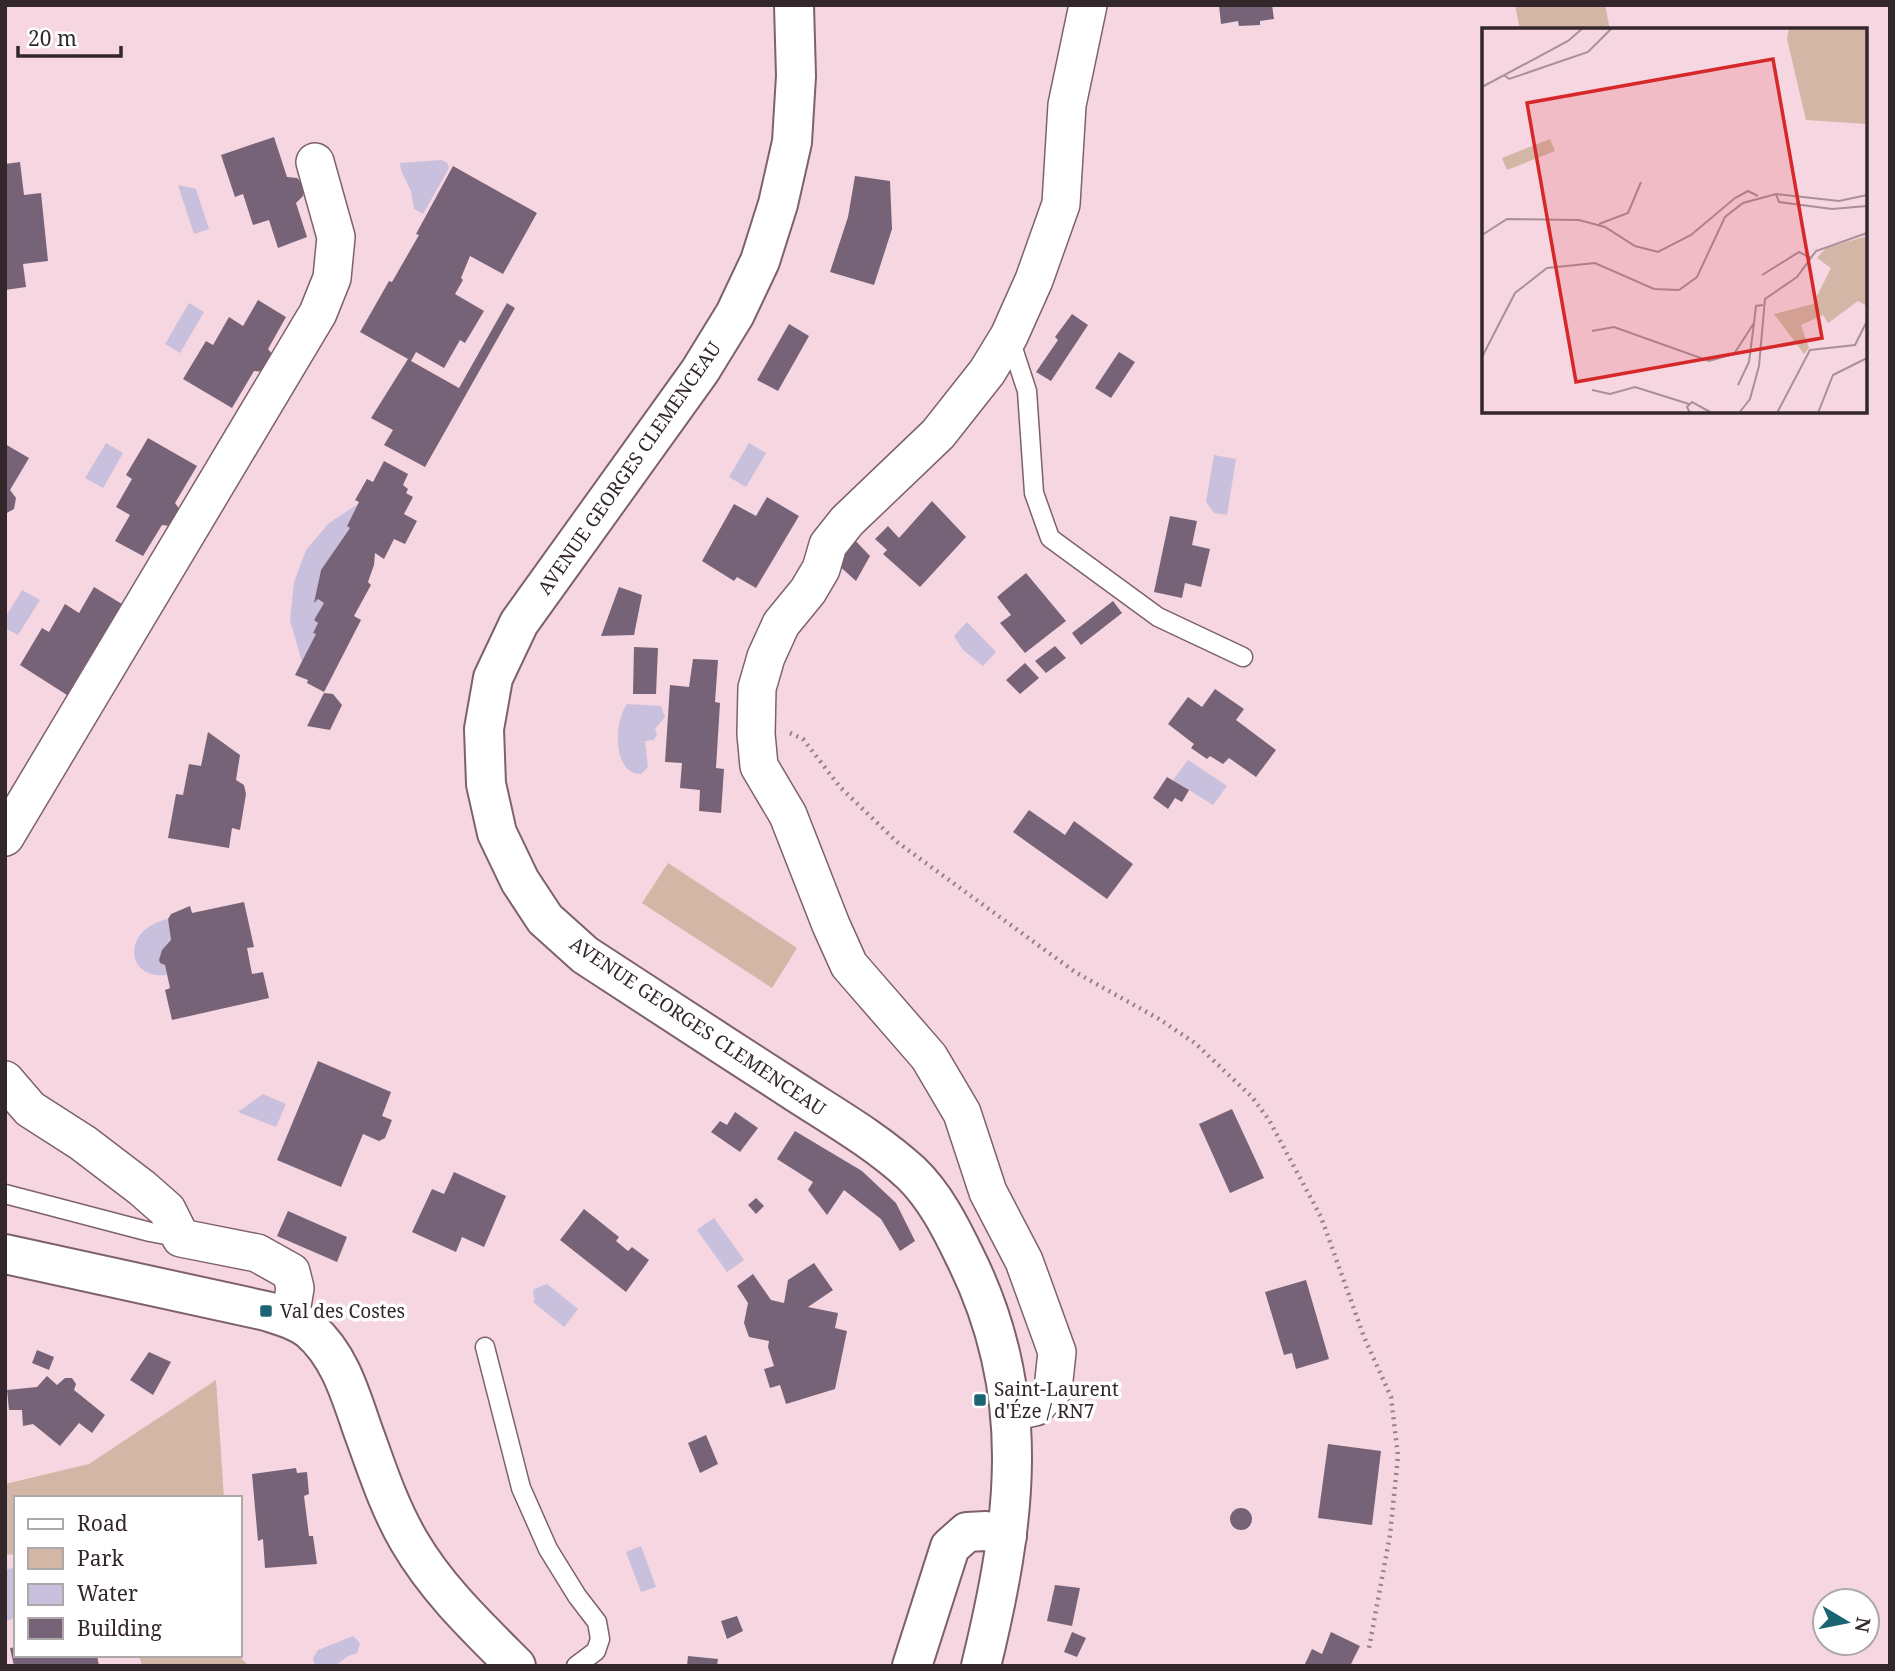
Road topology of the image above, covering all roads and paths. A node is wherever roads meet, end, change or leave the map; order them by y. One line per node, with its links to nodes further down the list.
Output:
1 (794, 5): 14 (main road, AVENUE GEORGES CLEMENCEAU)
2 (1088, 5): 4 (street)
3 (315, 162): 7 (street)
4 (1009, 336): 5 (lane); 6 (street)
5 (1243, 657)
6 (756, 734): 14 (street); 16 (path)
7 (5, 837)
8 (5, 1080): 10 (street)
9 (5, 1194): 10 (lane)
10 (181, 1238): 12 (street)
11 (5, 1254): 12 (main road)
12 (290, 1318): 17 (main road)
13 (485, 1347): 18 (lane)
14 (1011, 1412): 15 (main road, AVENUE GEORGES CLEMENCEAU)
15 (1007, 1536): 19 (main road); 20 (main road, AVENUE GEORGES CLEMENCEAU)
16 (1369, 1648)
17 (516, 1666)
18 (576, 1666)
19 (912, 1666)
20 (981, 1666)

